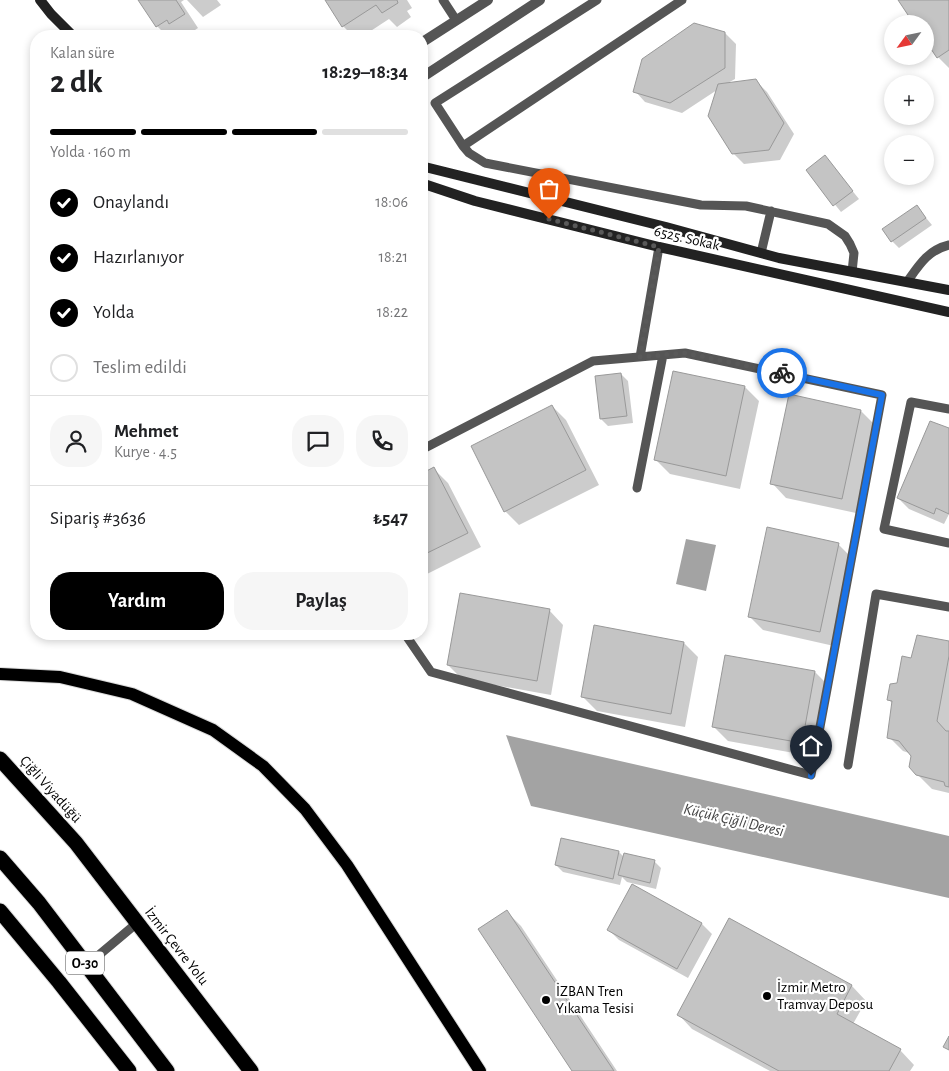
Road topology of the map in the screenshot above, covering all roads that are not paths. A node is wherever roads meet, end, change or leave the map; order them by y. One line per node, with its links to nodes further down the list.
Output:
1 (40, 0): 8 (street)
2 (443, 0): 7 (lane)
3 (488, 0): 7 (street)
4 (540, 0): 10 (street)
5 (597, 0): 11 (lane)
6 (682, 0): 11 (lane)
7 (456, 20): 9 (street)
8 (67, 30)
9 (428, 38)
10 (428, 73)
11 (463, 146): 14 (lane)
12 (428, 168): 17 (street, 6525. Sokak)
13 (428, 185): 16 (street, 6525. Sokak)
14 (771, 212): 17 (lane); 18 (lane)
15 (949, 245): 19 (lane)
16 (659, 247): 21 (street, 6525. Sokak); 23 (lane)
17 (761, 253): 18 (street, 6525. Sokak)
18 (852, 272): 19 (street, 6525. Sokak)
19 (908, 282): 20 (street, 6525. Sokak)
20 (949, 290)
21 (949, 312)
22 (663, 355): 23 (lane); 26 (lane); 29 (lane)
23 (640, 357): 25 (lane)
24 (949, 410): 27 (lane)
25 (428, 446)
26 (637, 488)
27 (949, 543)
28 (949, 608): 32 (lane)
29 (409, 640)
30 (0, 674): 43 (main road)
31 (0, 760): 33 (highway, Çiğli Viyadüğü)
32 (848, 765)
33 (76, 843): 36 (highway, İzmir Çevre Yolu)
34 (0, 858): 37 (highway, O-30)
35 (0, 911): 39 (highway)
36 (137, 923): 37 (lane); 38 (highway, İzmir Çevre Yolu)
37 (86, 965): 40 (highway, O-30)
38 (188, 988): 41 (highway, İzmir Çevre Yolu); 42 (highway)
39 (129, 1071)
40 (167, 1071)
41 (252, 1071)
42 (259, 1071)
43 (480, 1071)

